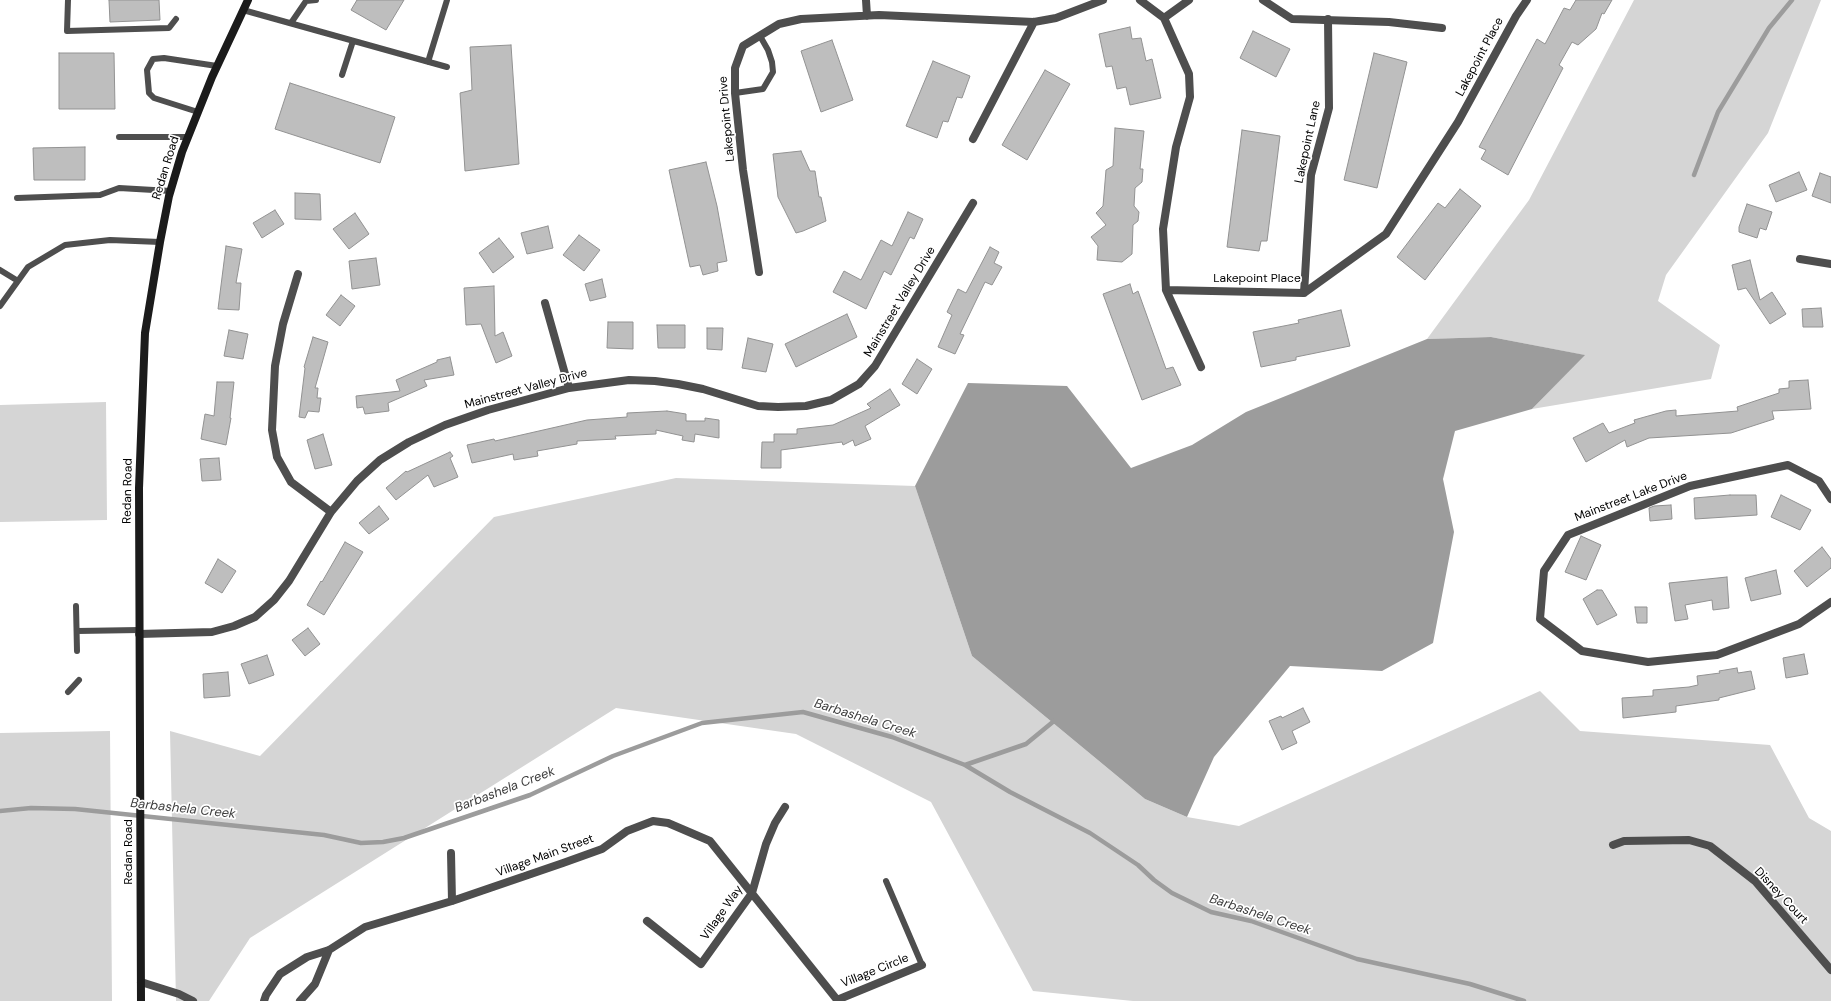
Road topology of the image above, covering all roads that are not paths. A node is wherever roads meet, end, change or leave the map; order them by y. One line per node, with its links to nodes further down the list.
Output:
1 (68, 0): 14 (lane)
2 (248, 0): 11 (main road, Redan Road)
3 (316, 0): 17 (lane)
4 (447, 0): 21 (lane)
5 (866, 0): 12 (street)
6 (1103, 0): 16 (street, Lakepoint Drive)
7 (1140, 0): 13 (street)
8 (1189, 0): 13 (street)
9 (1262, 0): 15 (street)
10 (1526, 0): 41 (street, Lakepoint Place)
11 (243, 10): 17 (lane); 22 (main road, Redan Road)
12 (867, 16): 16 (street, Lakepoint Drive); 19 (street, Lakepoint Drive)
13 (1164, 18): 40 (street)
14 (176, 19)
15 (1328, 19): 18 (street); 41 (street, Lakepoint Lane)
16 (1034, 22): 29 (street)
17 (291, 23): 20 (lane)
18 (1442, 28)
19 (760, 36): 25 (street, Lakepoint Drive); 25 (lane)
20 (353, 41): 21 (lane); 24 (lane)
21 (428, 62): 23 (lane)
22 (217, 66): 26 (main road, Redan Road); 26 (lane)
23 (447, 67)
24 (342, 75)
25 (736, 92): 37 (street, Lakepoint Drive)
26 (198, 112): 28 (main road, Redan Road)
27 (119, 137): 28 (lane)
28 (188, 137): 30 (main road, Redan Road)
29 (973, 139)
30 (171, 191): 31 (lane); 33 (main road, Redan Road)
31 (17, 198)
32 (974, 203): 45 (street, Mainstreet Valley Drive)
33 (160, 242): 39 (lane); 51 (main road, Redan Road)
34 (1800, 259): 35 (street)
35 (1831, 264)
36 (0, 270): 39 (lane)
37 (759, 272)
38 (298, 274): 47 (street)
39 (18, 281): 43 (lane)
40 (1166, 290): 41 (street, Lakepoint Place); 44 (street)
41 (1304, 293)
42 (545, 303): 45 (street)
43 (0, 306)
44 (1201, 367)
45 (569, 388): 47 (street, Mainstreet Valley Drive)
46 (1831, 499): 48 (street, Mainstreet Lake Drive)
47 (331, 512): 51 (street, Mainstreet Valley Drive)
48 (1831, 602)
49 (76, 606): 50 (lane)
50 (77, 631): 51 (lane); 52 (lane)
51 (139, 632): 65 (main road, Redan Road)
52 (77, 651)
53 (79, 680): 54 (lane)
54 (68, 692)
55 (785, 807): 59 (street, Village Way)
56 (1613, 845): 64 (street, Disney Court)
57 (451, 853): 60 (street)
58 (886, 881): 63 (lane)
59 (752, 893): 60 (street, Village Main Street); 61 (street, Village Way); 66 (street, Village Main Street)
60 (452, 901): 62 (street, Village Main Street)
61 (647, 921)
62 (329, 950): 69 (street, Village Main Street); 70 (street)
63 (922, 965): 66 (street, Village Circle)
64 (1831, 970)
65 (140, 982): 67 (main road, Redan Road); 68 (street)
66 (838, 1000)
67 (141, 1001)
68 (193, 1001)
69 (264, 1001)
70 (300, 1001)

